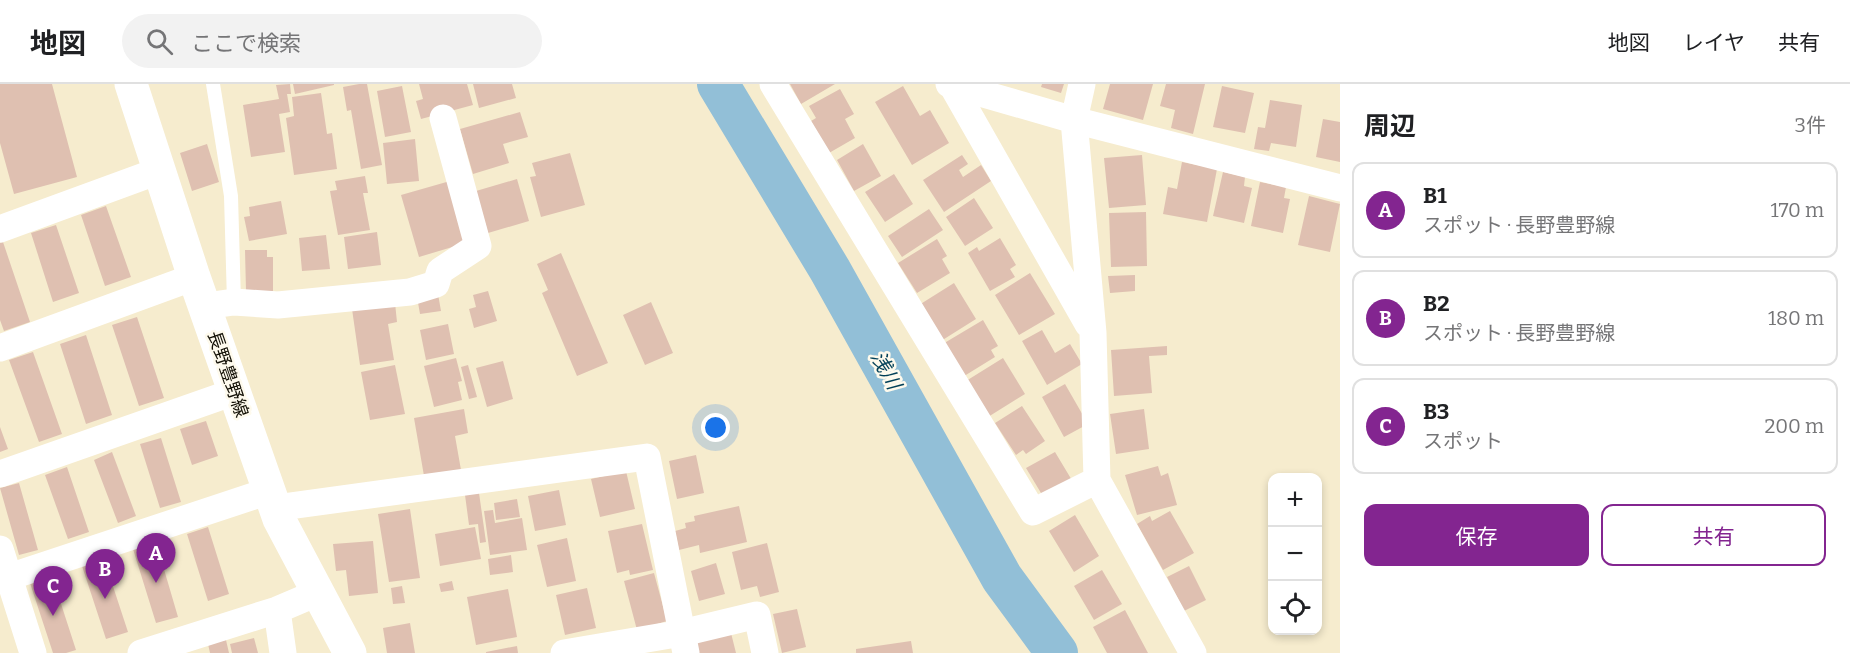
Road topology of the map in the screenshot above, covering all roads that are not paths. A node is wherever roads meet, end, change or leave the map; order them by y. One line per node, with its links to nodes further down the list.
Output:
1 (131, 84): 8 (street, 長野豊野線)
2 (213, 84): 11 (lane)
3 (772, 84): 16 (street)
4 (951, 84): 7 (street); 12 (street)
5 (1082, 84): 7 (street)
6 (443, 118): 11 (street)
7 (1074, 120): 9 (street); 12 (street)
8 (161, 170): 10 (street); 11 (street, 長野豊野線)
9 (1340, 188)
10 (0, 228)
11 (211, 295): 13 (street); 14 (street, 長野豊野線)
12 (1093, 333): 16 (street)
13 (0, 348)
14 (234, 392): 15 (street); 17 (street, 長野豊野線)
15 (0, 474)
16 (1097, 480): 29 (street)
17 (272, 499): 19 (street); 20 (street, 長野豊野線); 22 (street)
18 (0, 549): 19 (street)
19 (9, 577): 23 (street)
20 (317, 593): 21 (street); 26 (street, 長野豊野線)
21 (277, 610): 24 (street); 25 (street)
22 (684, 643): 27 (street); 28 (street)
23 (33, 653)
24 (141, 653)
25 (284, 653)
26 (350, 653)
27 (564, 653)
28 (765, 653)
29 (1193, 653)

